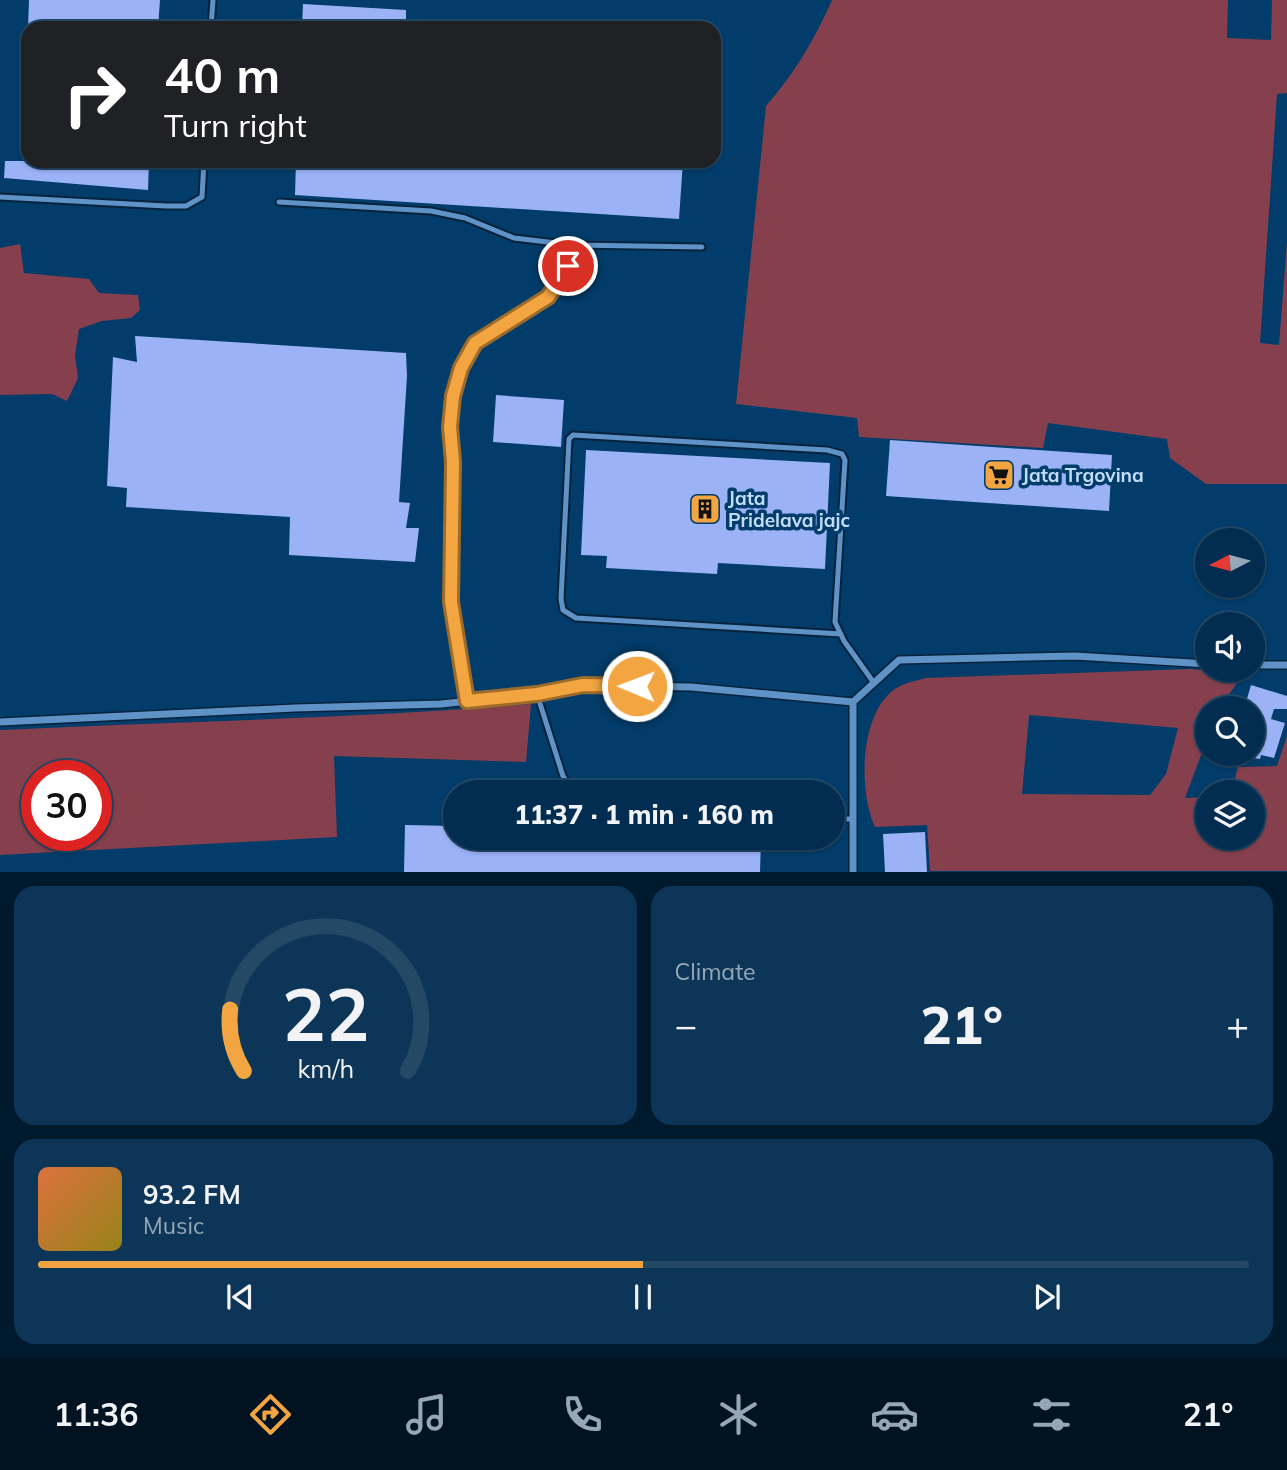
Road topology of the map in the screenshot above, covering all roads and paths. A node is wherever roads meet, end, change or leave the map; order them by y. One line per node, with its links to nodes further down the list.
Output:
1 (213, 0): 2 (lane)
2 (212, 21)
3 (204, 168): 4 (lane)
4 (0, 197)
5 (279, 202): 6 (lane)
6 (573, 245): 7 (lane); 14 (lane)
7 (702, 247)
8 (841, 634): 8 (lane); 12 (lane)
9 (1195, 663): 12 (street)
10 (1265, 665): 11 (street)
11 (1287, 665)
12 (874, 683): 15 (street)
13 (537, 694): 14 (street); 15 (street); 17 (lane)
14 (467, 701): 16 (street)
15 (853, 702): 19 (street)
16 (0, 722)
17 (566, 780)
18 (845, 819): 19 (lane)
19 (852, 819): 20 (street)
20 (853, 872)

